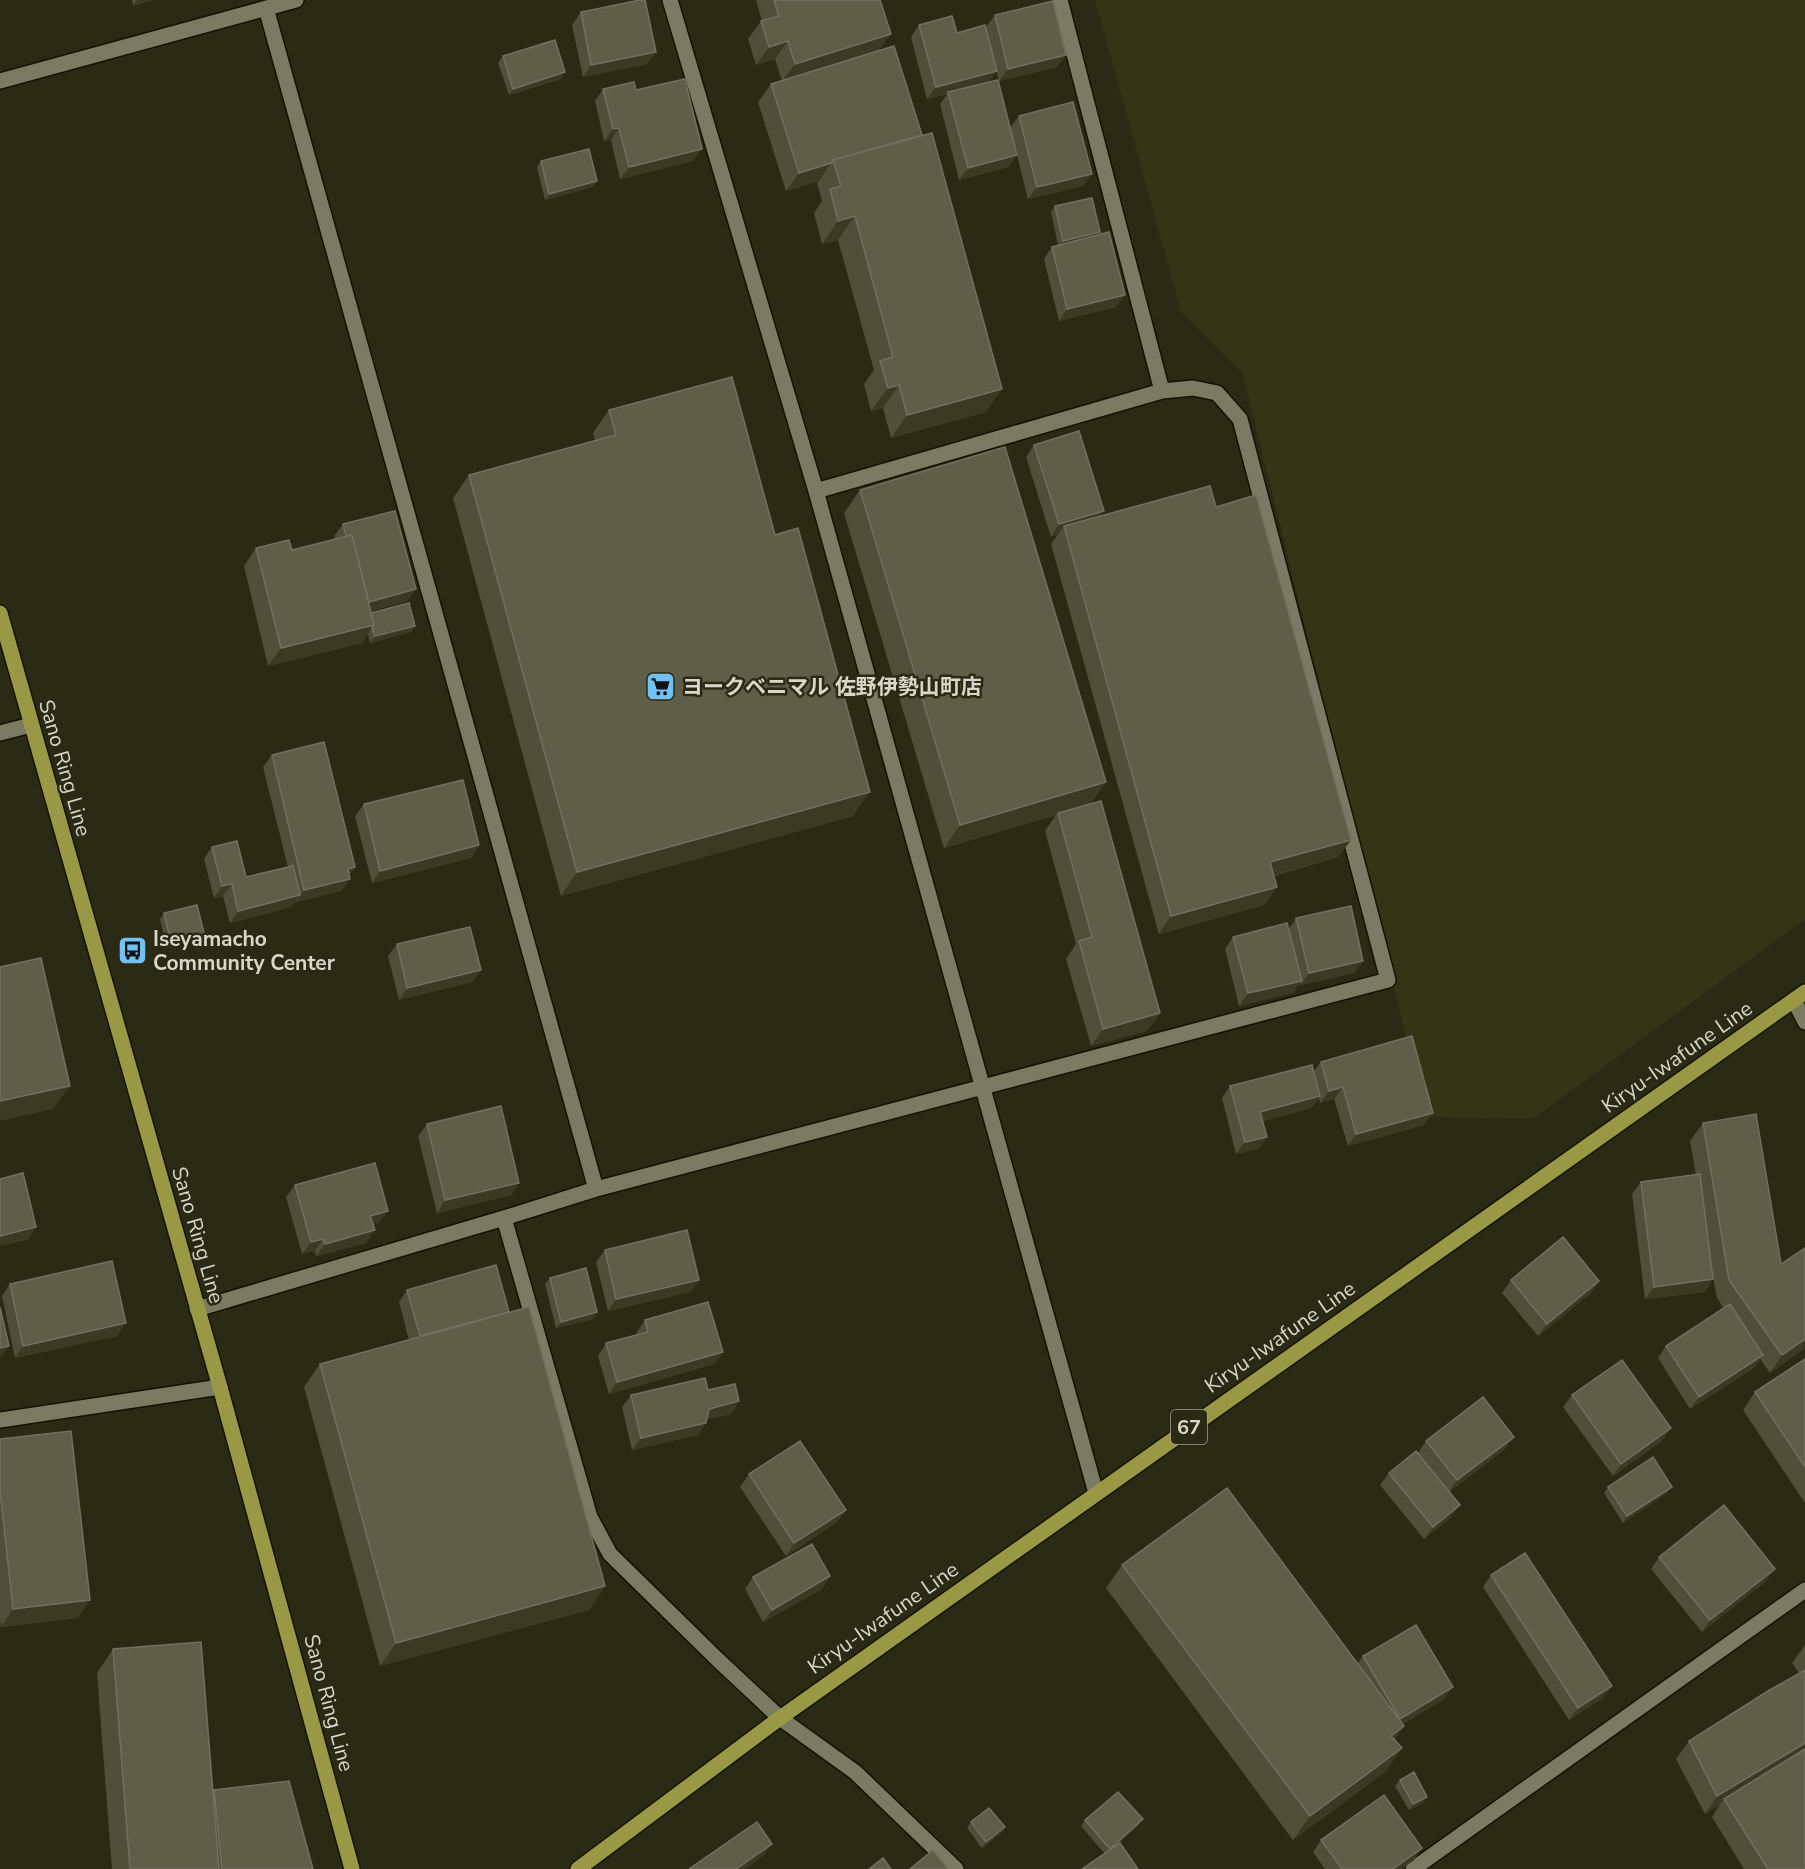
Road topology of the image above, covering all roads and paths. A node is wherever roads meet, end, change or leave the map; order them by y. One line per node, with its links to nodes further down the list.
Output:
1 (296, 0): 4 (street)
2 (670, 0): 7 (street)
3 (1060, 0): 6 (street)
4 (266, 8): 5 (street); 14 (street)
5 (0, 81)
6 (1162, 391): 7 (street); 13 (street)
7 (816, 491): 13 (street)
8 (0, 613): 9 (main road, Sano Ring Line)
9 (31, 725): 10 (street); 16 (main road, Sano Ring Line)
10 (0, 734)
11 (1800, 996): 12 (street); 19 (main road, Kiryu-Iwafune Line / 67)
12 (1805, 1022)
13 (981, 1086): 14 (street); 19 (street)
14 (596, 1189): 15 (street)
15 (504, 1218): 16 (street); 21 (street)
16 (197, 1309): 17 (main road, Sano Ring Line)
17 (220, 1387): 18 (street); 22 (main road, Sano Ring Line)
18 (0, 1420)
19 (1096, 1493): 21 (main road, Kiryu-Iwafune Line / 67)
20 (1805, 1590): 25 (street)
21 (780, 1718): 23 (main road, Kiryu-Iwafune Line / 67); 24 (street)
22 (352, 1869)
23 (579, 1869)
24 (957, 1869)
25 (1413, 1869)

